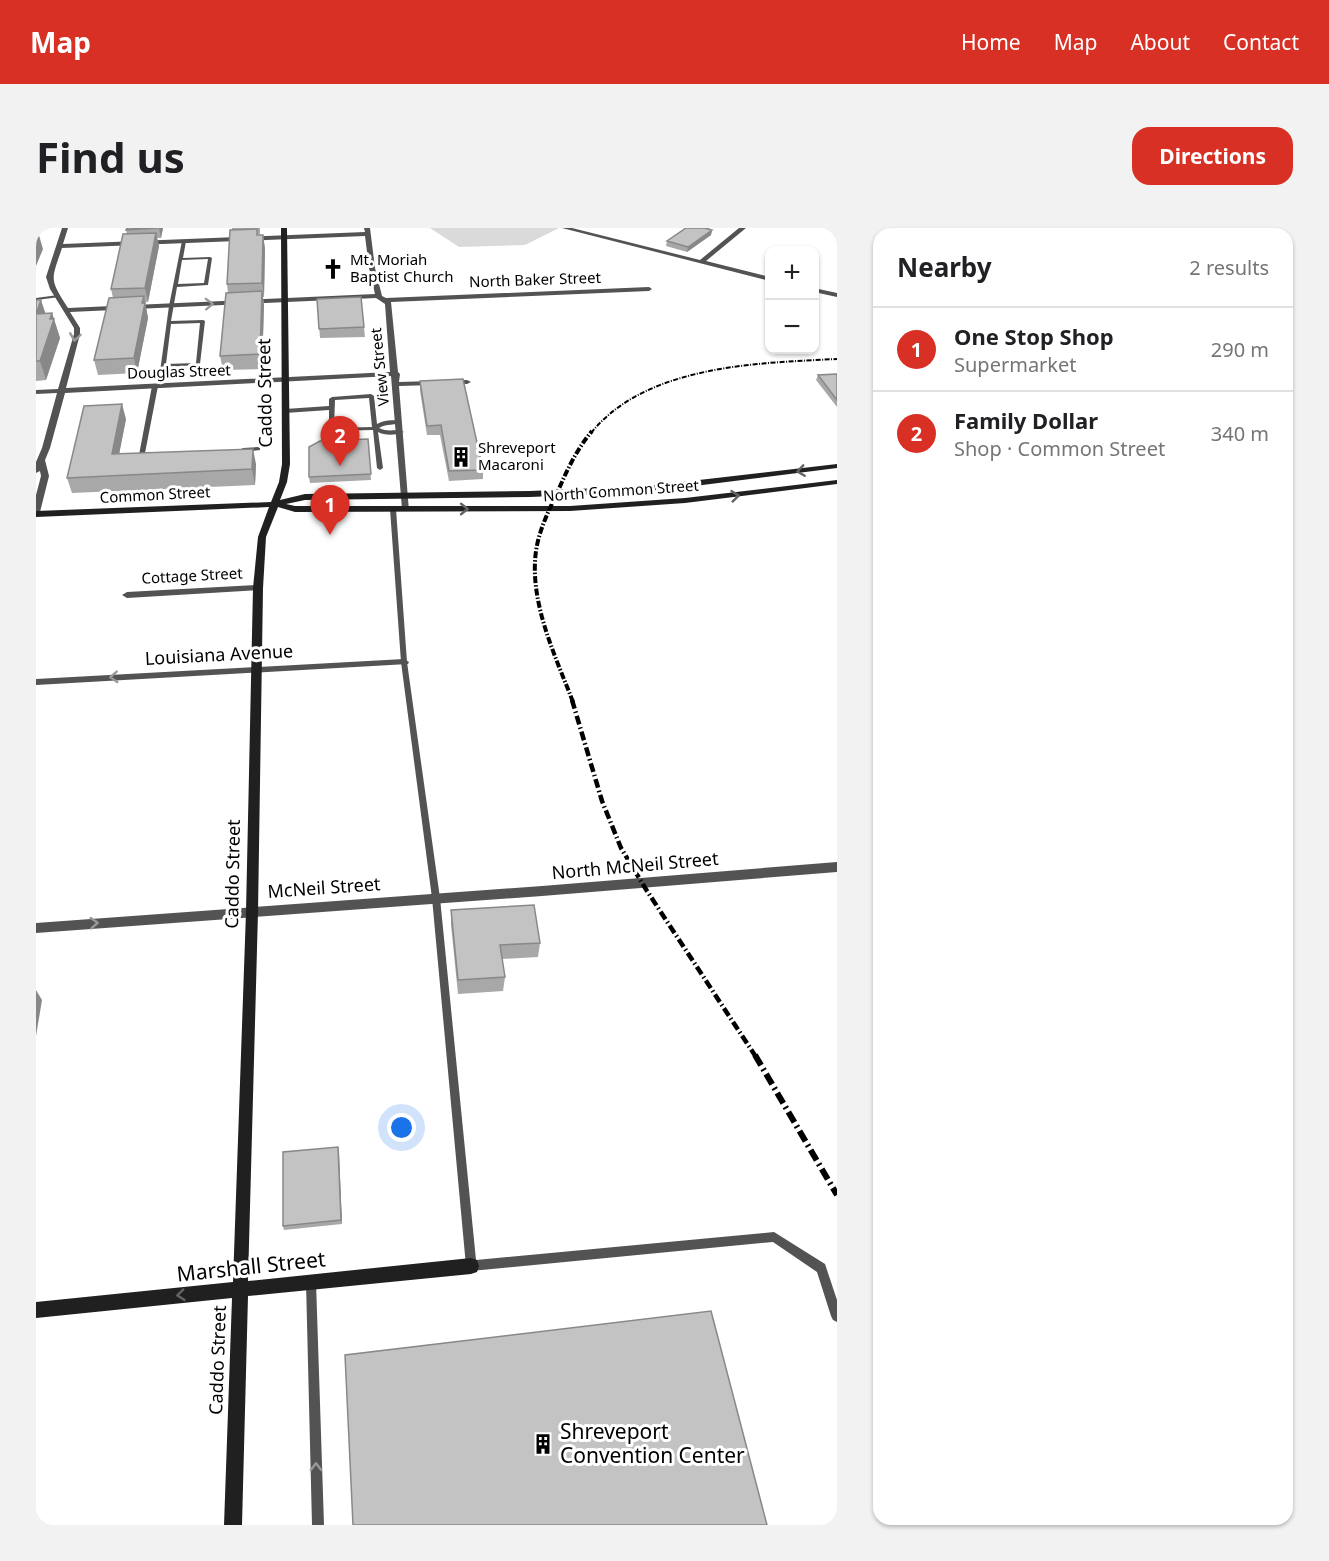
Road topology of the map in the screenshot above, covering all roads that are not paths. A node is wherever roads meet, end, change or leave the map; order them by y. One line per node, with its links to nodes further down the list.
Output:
1 (65, 228): 8 (street)
2 (284, 228): 6 (main road, Caddo Street)
3 (565, 228): 10 (street)
4 (743, 228): 10 (street)
5 (367, 231): 6 (street); 17 (street)
6 (284, 238): 7 (street); 20 (main road, Caddo Street)
7 (184, 241): 8 (street); 9 (lane)
8 (59, 246): 16 (street)
9 (180, 259): 12 (lane); 12 (lane)
10 (701, 261): 11 (street)
11 (765, 278)
12 (175, 286): 21 (lane)
13 (649, 289): 19 (street, North Baker Street)
14 (819, 291): 15 (street)
15 (837, 295)
16 (58, 296): 18 (lane); 22 (street)
17 (378, 296): 19 (street, View Street); 20 (street)
18 (36, 299)
19 (387, 300): 25 (street, View Street)
20 (284, 301): 21 (street, one-way to 20); 26 (main road, Caddo Street)
21 (171, 306): 22 (street); 23 (lane)
22 (66, 310): 30 (street, one-way to 30)
23 (169, 322): 24 (lane); 24 (lane)
24 (164, 366): 29 (lane)
25 (396, 374): 26 (street, Douglas Street); 28 (street, View Street)
26 (284, 381): 29 (street, Douglas Street); 33 (main road, Caddo Street)
27 (467, 382): 28 (street)
28 (396, 384): 34 (street, View Street)
29 (158, 386): 30 (street, Douglas Street); 39 (lane)
30 (61, 390): 31 (street, Douglas Street); 40 (street)
31 (36, 392)
32 (330, 408): 33 (lane); 35 (lane); 35 (lane)
33 (285, 411): 46 (main road, Caddo Street)
34 (399, 423): 35 (lane); 36 (street, View Street)
35 (375, 429): 36 (lane); 42 (lane)
36 (400, 432): 45 (street, View Street)
37 (258, 449): 38 (lane)
38 (235, 450)
39 (154, 455)
40 (41, 460): 43 (street); 49 (street)
41 (837, 466): 45 (main road, North Common Street, one-way to 45)
42 (380, 468)
43 (36, 471)
44 (837, 482): 48 (main road, North Common Street, one-way to 44)
45 (406, 496): 46 (main road, Common Street); 48 (street, View Street)
46 (276, 504): 47 (main road, Common Street); 49 (main road, Common Street); 50 (main road, Caddo Street)
47 (393, 509): 48 (main road, Common Street); 52 (lane)
48 (406, 509)
49 (36, 513)
50 (258, 588): 51 (street, Cottage Street); 53 (main road, Caddo Street)
51 (128, 595)
52 (404, 662): 53 (street, Louisiana Avenue); 56 (lane)
53 (256, 669): 54 (street, Louisiana Avenue, one-way to 54); 57 (main road, Caddo Street)
54 (36, 682)
55 (837, 867): 56 (street, North McNeil Street)
56 (436, 898): 57 (street, McNeil Street); 59 (lane)
57 (252, 912): 58 (street, McNeil Street, one-way to 57); 61 (main road, Caddo Street)
58 (36, 928)
59 (471, 1266): 60 (main road, Marshall Street); 63 (lane)
60 (311, 1282): 61 (main road, Marshall Street); 65 (lane, one-way to 60)
61 (240, 1289): 62 (main road, Marshall Street, one-way to 62); 64 (main road, Caddo Street)
62 (36, 1310)
63 (837, 1317)
64 (233, 1525)
65 (318, 1525)

